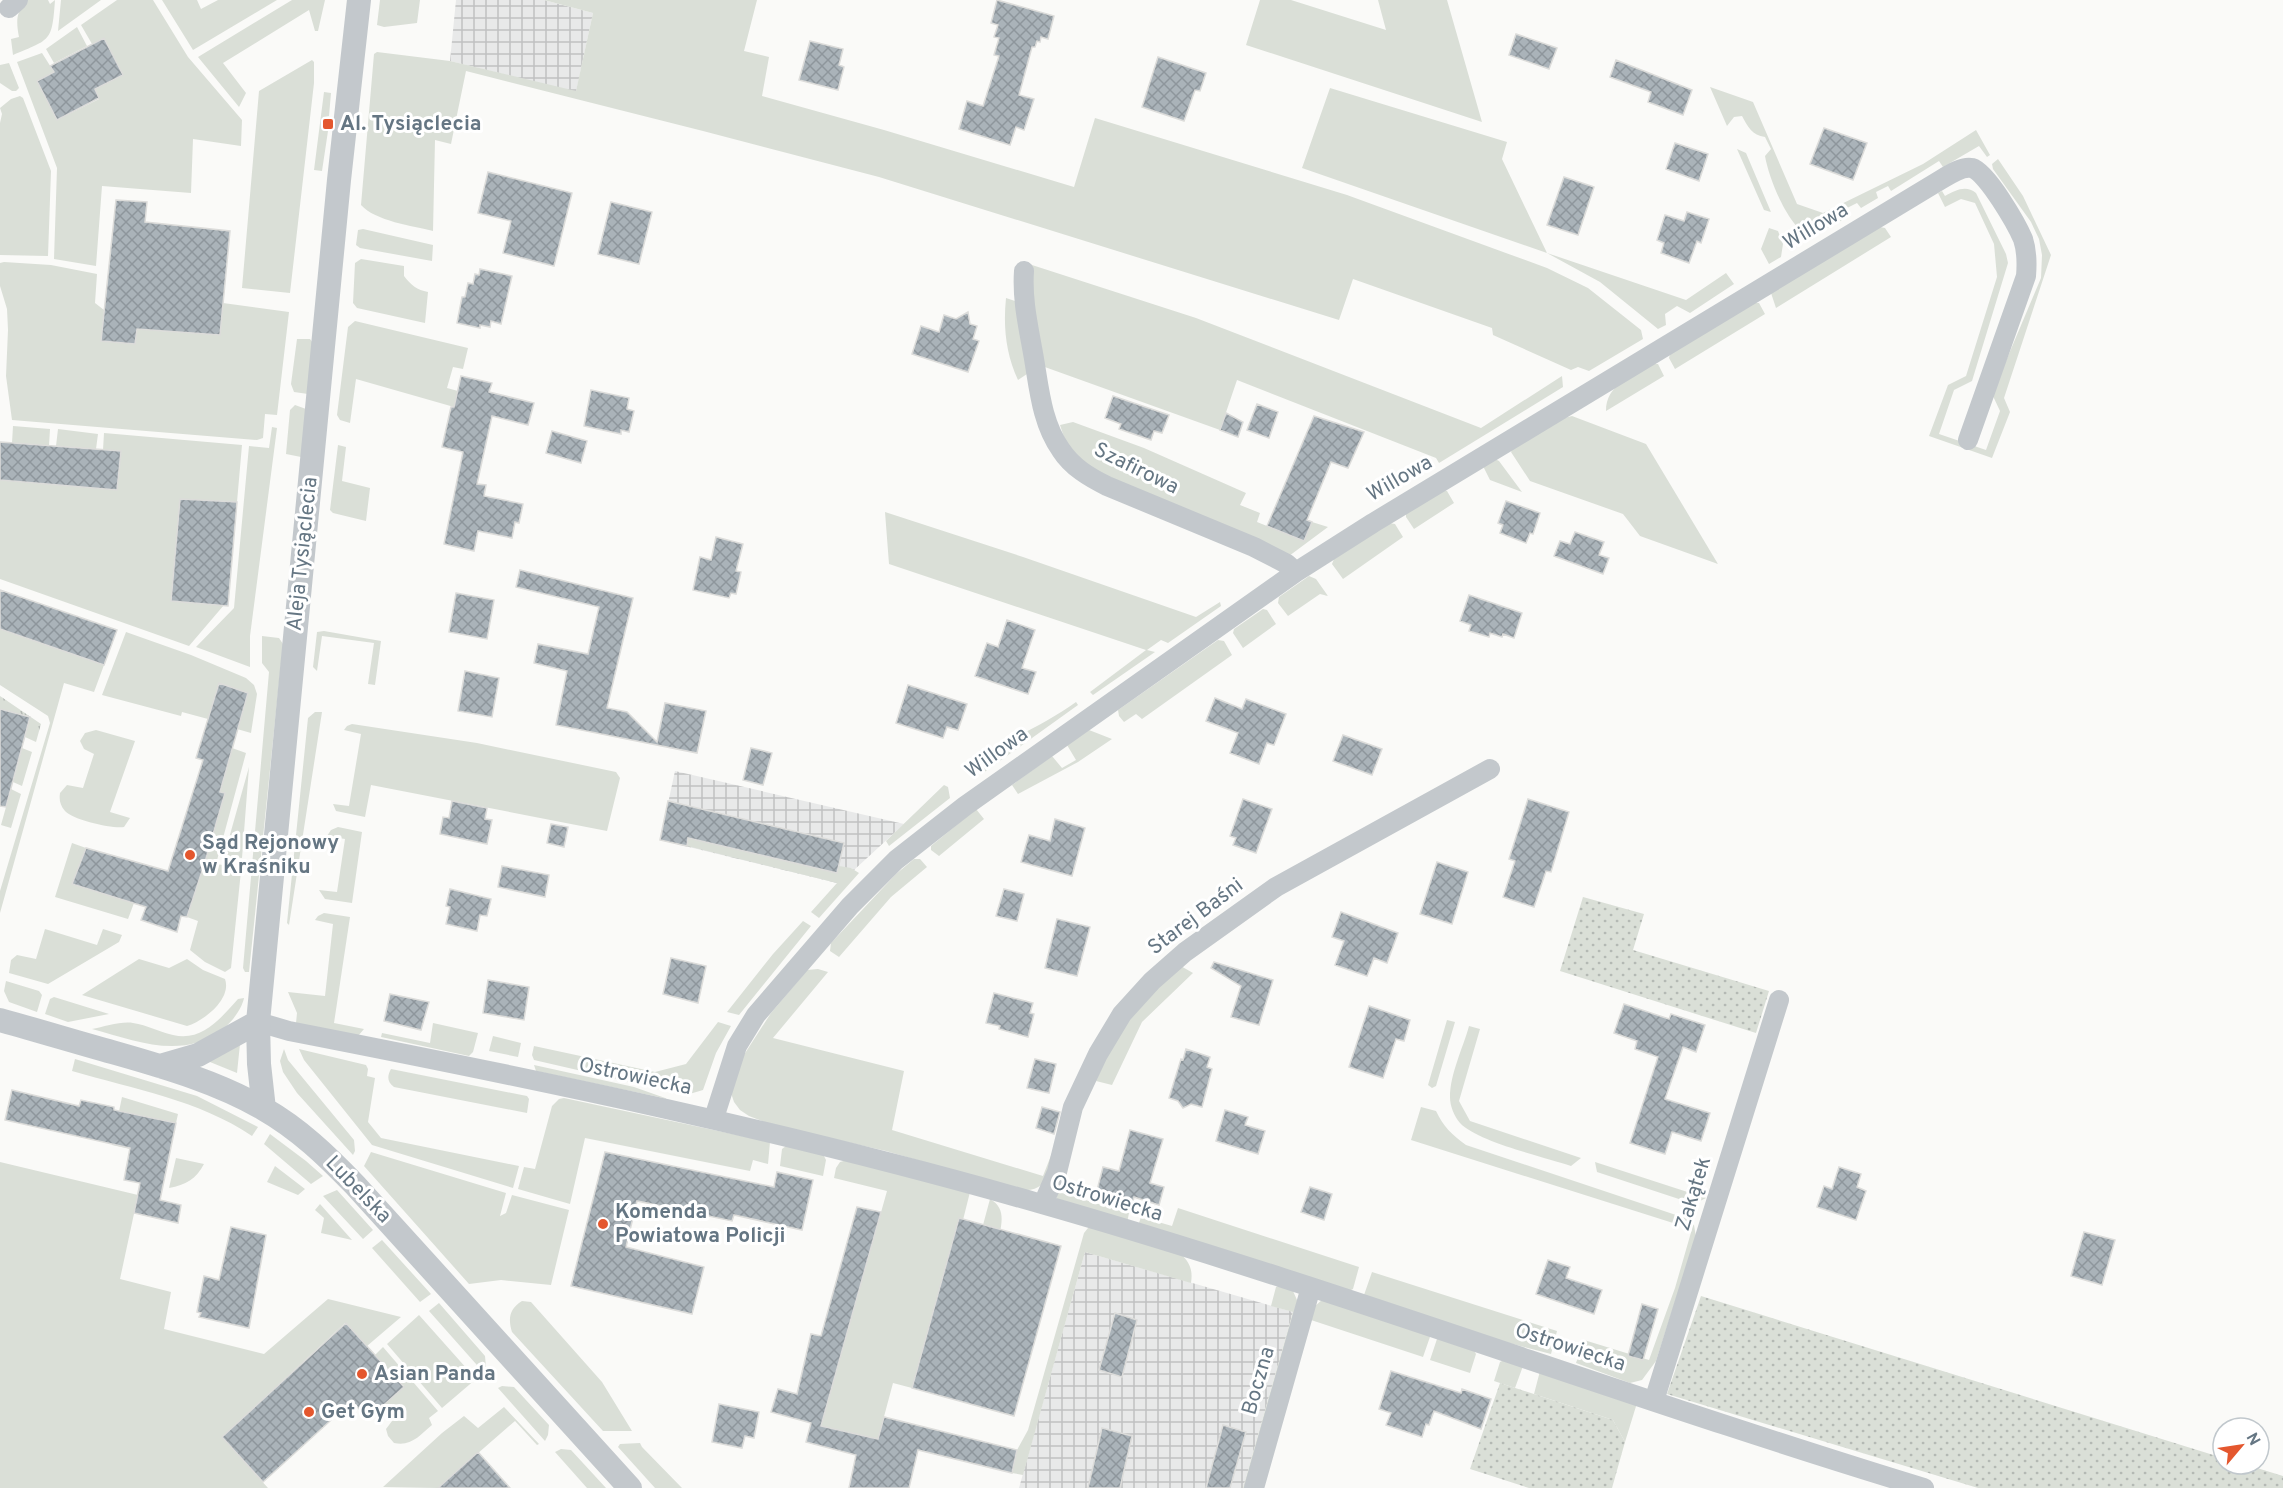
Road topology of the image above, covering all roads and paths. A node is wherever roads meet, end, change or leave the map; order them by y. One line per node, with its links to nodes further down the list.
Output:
1 (359, 0): 8 (street, Aleja Tysiąclecia)
2 (1024, 271): 4 (street, Szafirowa)
3 (1968, 441): 4 (street, Willowa)
4 (1296, 572): 11 (street, Willowa)
5 (1490, 769): 12 (street, Starej Baśni)
6 (1779, 1000): 14 (street, Zakątek)
7 (0, 1020): 9 (street, Lubelska)
8 (258, 1022): 9 (street); 10 (street, Aleja Tysiąclecia); 11 (street, Ostrowiecka)
9 (160, 1066): 10 (street, Lubelska)
10 (264, 1109): 15 (street, Lubelska)
11 (714, 1118): 12 (street, Ostrowiecka)
12 (1044, 1204): 13 (street, Ostrowiecka)
13 (1311, 1287): 14 (street, Ostrowiecka); 16 (street, Boczna)
14 (1654, 1401): 17 (street, Ostrowiecka)
15 (630, 1488)
16 (1254, 1488)
17 (1924, 1488)

